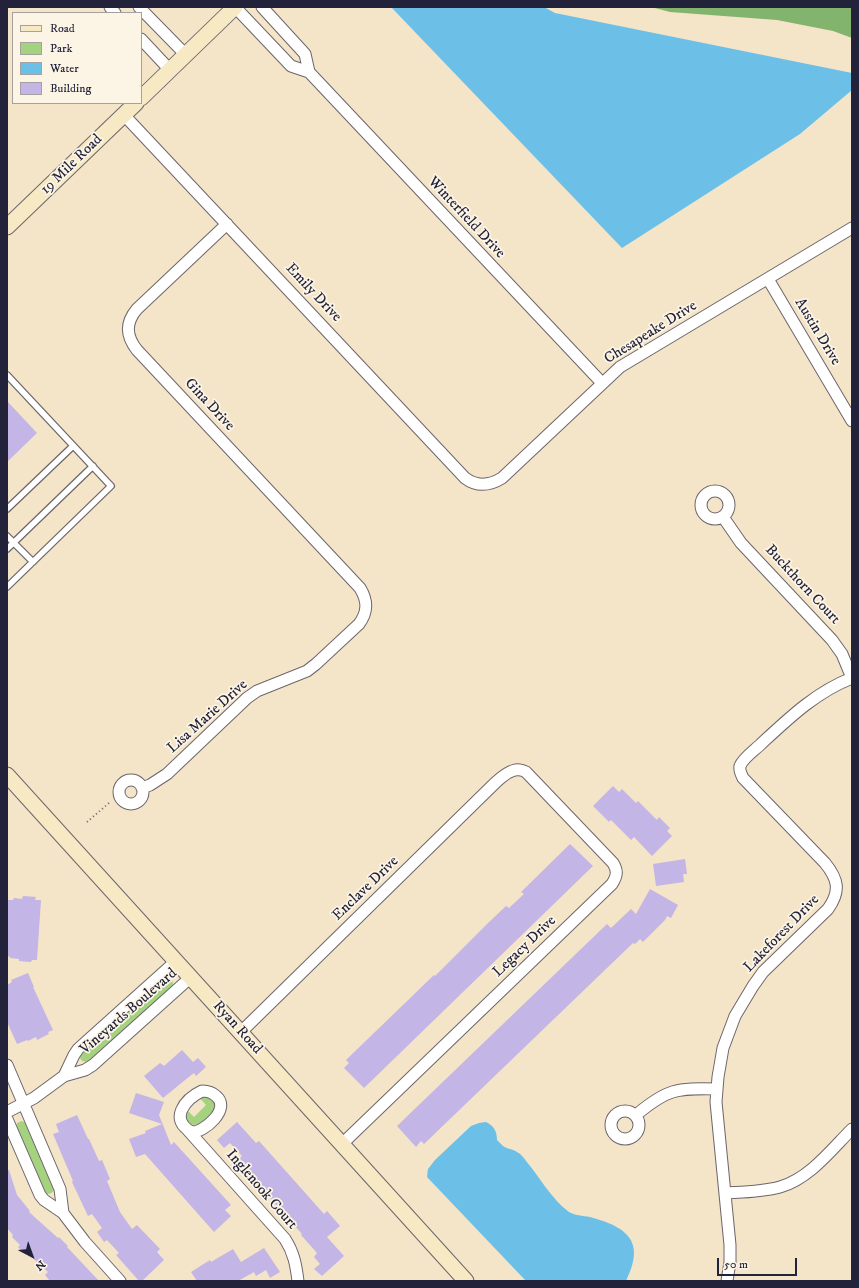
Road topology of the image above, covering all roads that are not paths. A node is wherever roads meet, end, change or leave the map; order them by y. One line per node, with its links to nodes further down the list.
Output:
1 (139, 7): 5 (street)
2 (235, 7): 5 (main road); 7 (street, Winterfield Drive)
3 (262, 7): 7 (street, Winterfield Drive)
4 (142, 40): 6 (street)
5 (186, 54): 6 (main road)
6 (170, 70): 8 (main road)
7 (309, 72): 16 (street, Winterfield Drive)
8 (142, 97)
9 (135, 104): 10 (main road, 19 Mile Road)
10 (124, 115): 11 (street, Emily Drive); 12 (main road, 19 Mile Road)
11 (227, 224): 20 (street, Emily Drive); 28 (street, Gina Drive)
12 (7, 227)
13 (852, 228): 14 (street, Chesapeake Drive)
14 (768, 280): 16 (street, Chesapeake Drive); 17 (street, Austin Drive)
15 (7, 375): 18 (lane)
16 (602, 384): 20 (street, Chesapeake Drive)
17 (852, 421)
18 (73, 446): 19 (lane); 21 (lane)
19 (93, 466): 24 (lane); 26 (lane)
20 (484, 484)
21 (7, 509)
22 (723, 517): 29 (street, Buckthorn Court)
23 (7, 536): 24 (lane)
24 (14, 543): 25 (lane); 26 (lane)
25 (7, 549)
26 (33, 562): 27 (lane)
27 (7, 587)
28 (366, 609): 32 (street, Lisa Marie Drive)
29 (852, 678): 38 (street, Lakeforest Drive)
30 (515, 770): 35 (street, Enclave Drive); 46 (street, Legacy Drive)
31 (7, 775): 33 (main road, Ryan Road)
32 (142, 788)
33 (176, 960): 34 (main road, Ryan Road); 37 (street, Vineyards Boulevard)
34 (191, 977): 35 (main road, Ryan Road); 37 (street, Vineyards Boulevard)
35 (241, 1032): 46 (main road, Ryan Road)
36 (7, 1065): 39 (street)
37 (64, 1076): 39 (street, Vineyards Boulevard)
38 (716, 1090): 41 (street); 48 (street, Lakeforest Drive)
39 (24, 1104): 40 (street, Vineyards Boulevard); 49 (street)
40 (7, 1112)
41 (636, 1115)
42 (7, 1119): 49 (street)
43 (206, 1125): 44 (street); 44 (street, Inglenook Court); 47 (street, Inglenook Court)
44 (186, 1128): 47 (street, Inglenook Court)
45 (852, 1129): 48 (street)
46 (342, 1144): 52 (main road, Ryan Road)
47 (201, 1145): 51 (street, Inglenook Court)
48 (725, 1193): 53 (street, Lakeforest Drive)
49 (63, 1213): 50 (street)
50 (120, 1281)
51 (298, 1281)
52 (466, 1281)
53 (727, 1281)

